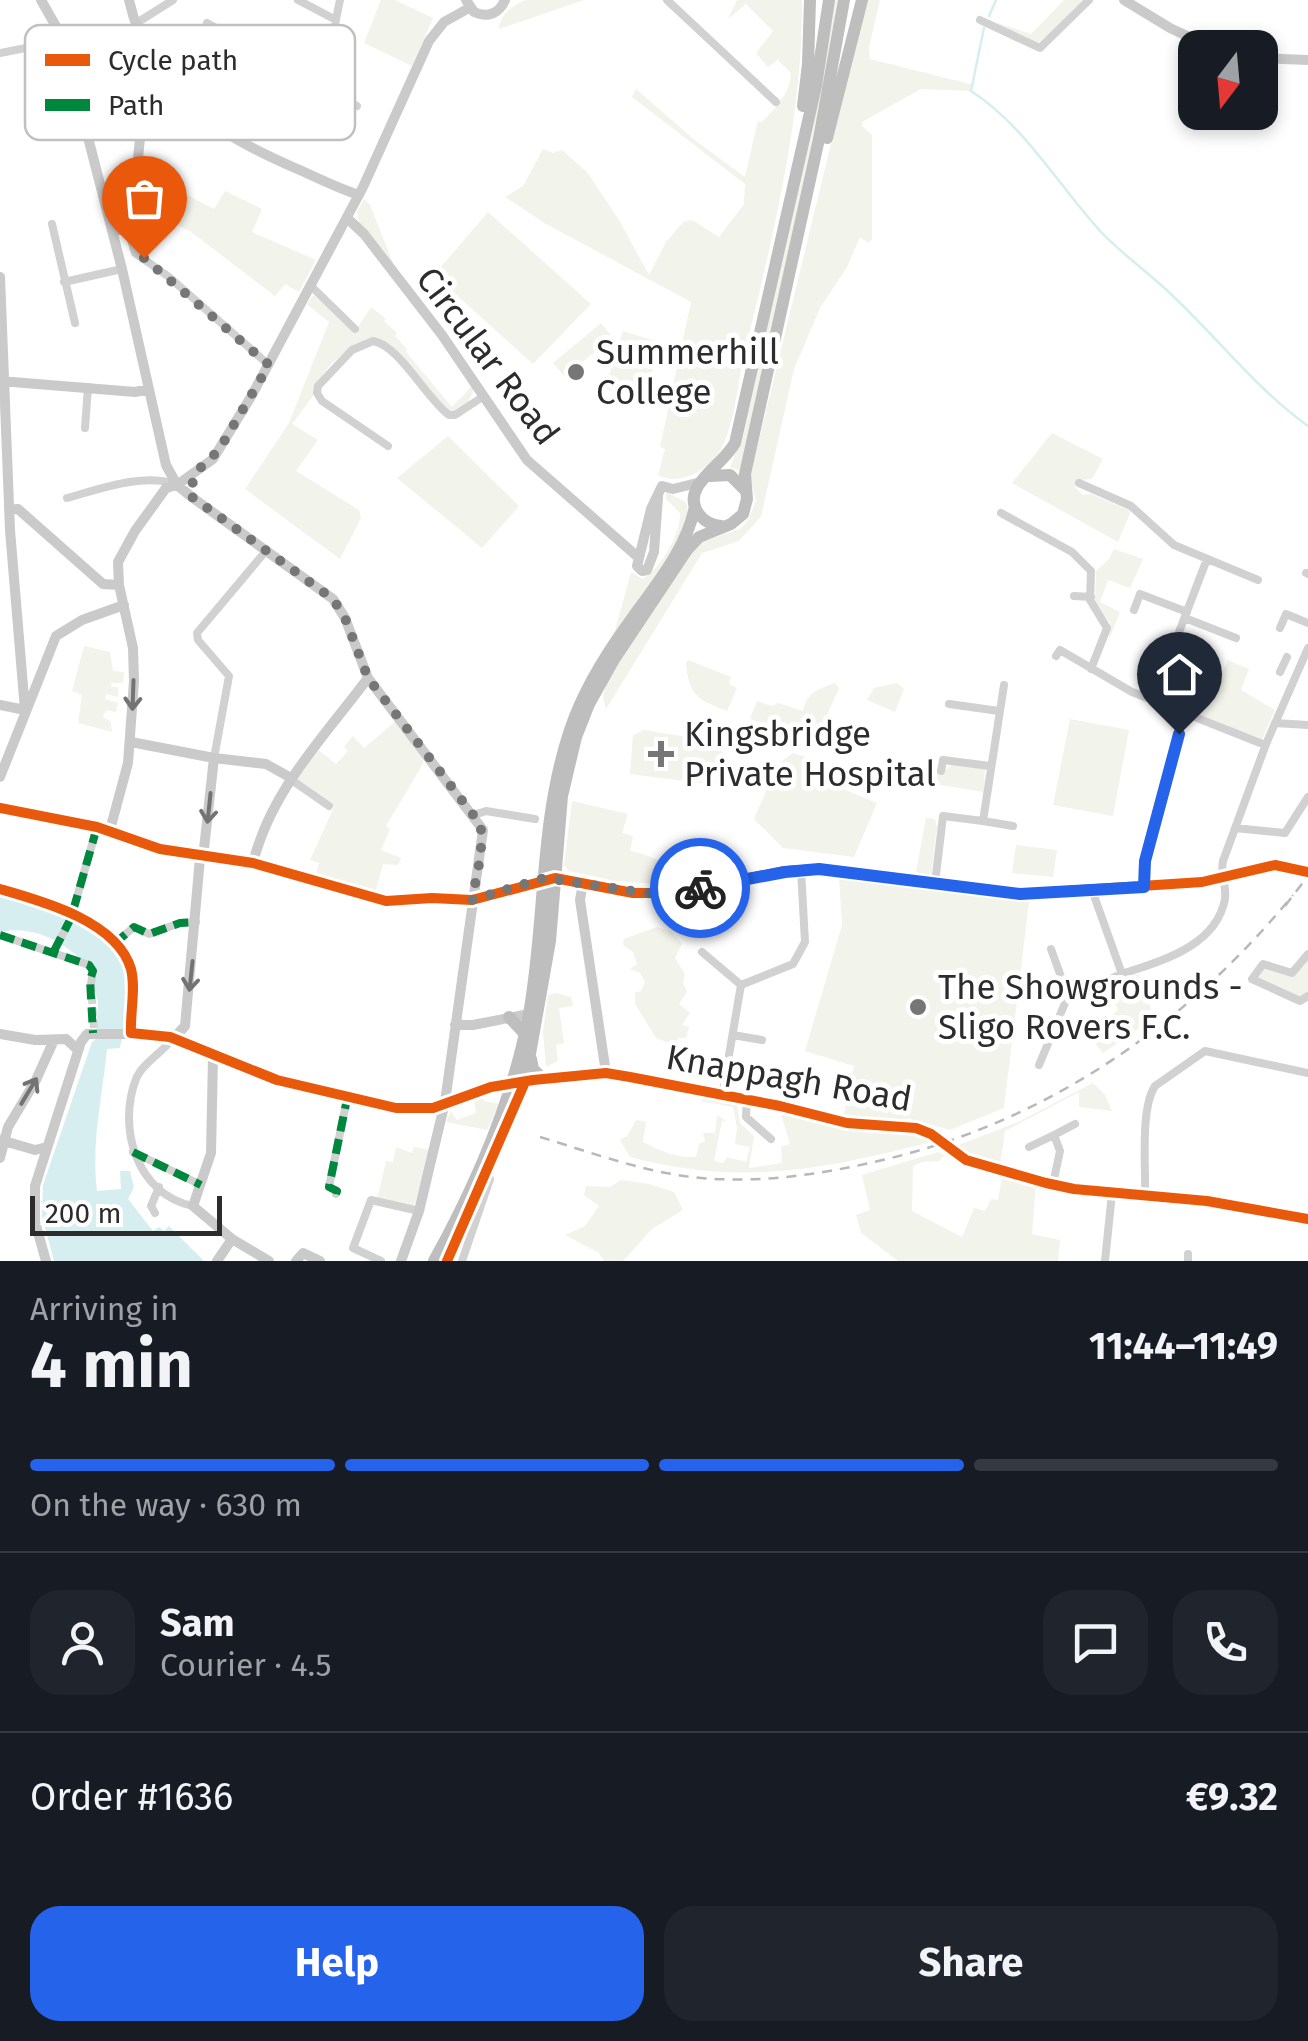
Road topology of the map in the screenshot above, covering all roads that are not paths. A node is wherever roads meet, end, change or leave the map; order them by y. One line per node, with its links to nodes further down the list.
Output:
1 (41, 0): 21 (street)
2 (129, 0): 20 (street)
3 (173, 0): 20 (street)
4 (298, 0): 17 (street)
5 (340, 0): 17 (street)
6 (505, 0): 15 (street)
7 (666, 0): 29 (street)
8 (810, 0): 40 (highway)
9 (829, 0): 40 (highway)
10 (844, 0): 39 (highway)
11 (862, 0): 39 (highway)
12 (1088, 0): 18 (street)
13 (1116, 0): 16 (street)
14 (1124, 0): 16 (street)
15 (468, 4): 33 (street)
16 (1141, 5): 24 (street)
17 (336, 20): 23 (street)
18 (980, 20)
19 (207, 23): 22 (street)
20 (135, 24)
21 (57, 25)
22 (211, 25)
23 (335, 25)
24 (1178, 32)
25 (25, 48): 26 (street)
26 (0, 53)
27 (1278, 59): 28 (street)
28 (1308, 60)
29 (776, 102)
30 (89, 140): 37 (street)
31 (140, 140): 36 (street)
32 (240, 140): 33 (street)
33 (359, 196): 34 (street)
34 (347, 218): 43 (street); 51 (street, Circular Road)
35 (52, 224): 42 (street)
36 (131, 228): 37 (street); 47 (street)
37 (112, 231): 38 (street)
38 (122, 269): 42 (street); 50 (street)
39 (790, 270): 59 (highway)
40 (774, 276): 55 (highway)
41 (0, 277): 44 (street)
42 (64, 282): 45 (street)
43 (310, 285): 46 (street); 47 (street)
44 (0, 294): 48 (street)
45 (75, 323)
46 (355, 328)
47 (269, 365): 54 (street)
48 (2, 382): 49 (street); 63 (street)
49 (88, 387): 50 (street); 52 (street)
50 (148, 389): 57 (street)
51 (484, 396): 53 (street); 58 (street, Circular Road)
52 (85, 428)
53 (388, 446)
54 (198, 470): 57 (street); 60 (street)
55 (704, 479): 58 (street, Circular Road); 59 (highway); 62 (highway)
56 (1080, 484): 67 (street)
57 (177, 485): 60 (street); 61 (street); 69 (street)
58 (673, 489): 62 (street)
59 (746, 492): 65 (highway)
60 (188, 494): 66 (street)
61 (67, 498)
62 (694, 505): 65 (highway); 116 (highway)
63 (9, 510): 69 (street); 82 (street)
64 (1001, 513): 71 (street)
65 (724, 526): 116 (highway)
66 (265, 552): 84 (street); 97 (street)
67 (1208, 559): 68 (street); 74 (street)
68 (1258, 580)
69 (119, 584): 72 (street)
70 (1074, 596): 71 (street)
71 (1091, 597): 81 (street)
72 (124, 605): 85 (street); 95 (street, one-way to 95)
73 (1134, 610): 74 (street)
74 (1186, 615): 77 (street); 87 (street)
75 (1308, 623): 76 (street)
76 (1280, 628)
77 (1236, 638)
78 (1308, 648): 83 (street)
79 (1056, 656): 81 (street)
80 (1286, 657): 83 (street)
81 (1091, 669): 87 (street)
82 (24, 674): 85 (street); 90 (street)
83 (1297, 674): 93 (street)
84 (368, 678): 101 (street); 105 (street)
85 (40, 680): 90 (street)
86 (1004, 685): 91 (street)
87 (1153, 700): 96 (street)
88 (949, 704): 91 (street)
89 (0, 705): 90 (street)
90 (26, 710): 100 (street)
91 (999, 711): 98 (street)
92 (1183, 718): 120 (street)
93 (1275, 723): 94 (street); 96 (street)
94 (1308, 724)
95 (131, 742): 97 (street); 111 (street)
96 (1265, 745): 110 (street)
97 (214, 758): 101 (street); 112 (street, one-way to 112)
98 (990, 766): 99 (street); 107 (street)
99 (941, 771)
100 (0, 777)
101 (290, 778): 103 (street); 113 (street)
102 (1308, 797): 110 (street)
103 (329, 806)
104 (0, 808): 108 (street)
105 (474, 815): 106 (street); 123 (street)
106 (536, 819)
107 (984, 821): 109 (street); 119 (street)
108 (97, 826): 111 (street); 124 (street)
109 (1013, 826)
110 (1235, 828): 117 (street)
111 (110, 830): 112 (street)
112 (202, 858): 113 (street); 125 (street)
113 (253, 863): 123 (street)
114 (801, 870): 118 (street); 119 (street); 134 (street)
115 (1308, 872): 117 (street)
116 (550, 878): 118 (street); 123 (street); 137 (highway)
117 (1223, 878): 120 (street); 132 (street)
118 (580, 882): 151 (street)
119 (935, 883): 122 (street)
120 (1144, 887): 122 (street)
121 (0, 889): 124 (street)
122 (1092, 890): 132 (street)
123 (472, 900): 139 (street)
124 (71, 915): 127 (street); 128 (street)
125 (196, 922): 127 (street); 144 (street, one-way to 144)
126 (0, 935): 128 (street)
127 (114, 944): 140 (street)
128 (54, 949): 133 (street)
129 (1051, 949): 135 (street)
130 (702, 952): 134 (street)
131 (1308, 954): 136 (street)
132 (1122, 974): 135 (street)
133 (90, 984)
134 (741, 984): 143 (street)
135 (1068, 996): 150 (street)
136 (1308, 996)
137 (534, 1013): 138 (street); 141 (highway); 149 (highway)
138 (508, 1017): 139 (street); 141 (highway)
139 (455, 1024): 158 (street)
140 (129, 1033): 144 (street, Knappagh Road); 147 (street, Knappagh Road)
141 (524, 1033): 154 (highway)
142 (0, 1034): 145 (street)
143 (733, 1035): 146 (street); 155 (street)
144 (173, 1039): 148 (street, Knappagh Road); 165 (street)
145 (54, 1040): 147 (street); 162 (street, one-way to 145)
146 (762, 1040)
147 (80, 1046): 164 (street)
148 (214, 1057): 156 (street, Knappagh Road); 169 (street)
149 (530, 1057): 153 (highway); 154 (highway)
150 (1040, 1065)
151 (606, 1073): 153 (street, Knappagh Road); 155 (street, Knappagh Road)
152 (1308, 1074): 173 (street)
153 (543, 1078): 154 (street, Knappagh Road)
154 (518, 1082): 158 (street, Knappagh Road); 186 (highway); 187 (highway)
155 (722, 1096): 157 (street, Knappagh Road)
156 (347, 1098): 158 (street, Knappagh Road); 172 (street)
157 (747, 1100): 161 (street); 168 (street, Knappagh Road)
158 (446, 1102): 175 (street)
159 (1075, 1124): 160 (street)
160 (1054, 1135): 163 (street); 168 (street)
161 (771, 1139)
162 (2, 1140): 164 (street); 166 (street)
163 (1029, 1147)
164 (41, 1148): 179 (street)
165 (133, 1152): 169 (street); 170 (street)
166 (0, 1158)
167 (490, 1179): 188 (street)
168 (1054, 1184): 171 (street, Knappagh Road)
169 (201, 1186): 174 (street)
170 (160, 1187): 174 (street); 176 (street)
171 (1112, 1193): 173 (street, Knappagh Road); 189 (street)
172 (336, 1194)
173 (1145, 1195): 177 (street, Knappagh Road)
174 (194, 1206): 178 (street)
175 (419, 1210): 184 (street); 185 (street)
176 (154, 1213)
177 (1308, 1219)
178 (232, 1239): 180 (street); 181 (street)
179 (46, 1261)
180 (217, 1261)
181 (268, 1261)
182 (296, 1261): 183 (street)
183 (320, 1261)
184 (380, 1261)
185 (401, 1261)
186 (434, 1261)
187 (447, 1261)
188 (462, 1261)
189 (1105, 1261)

